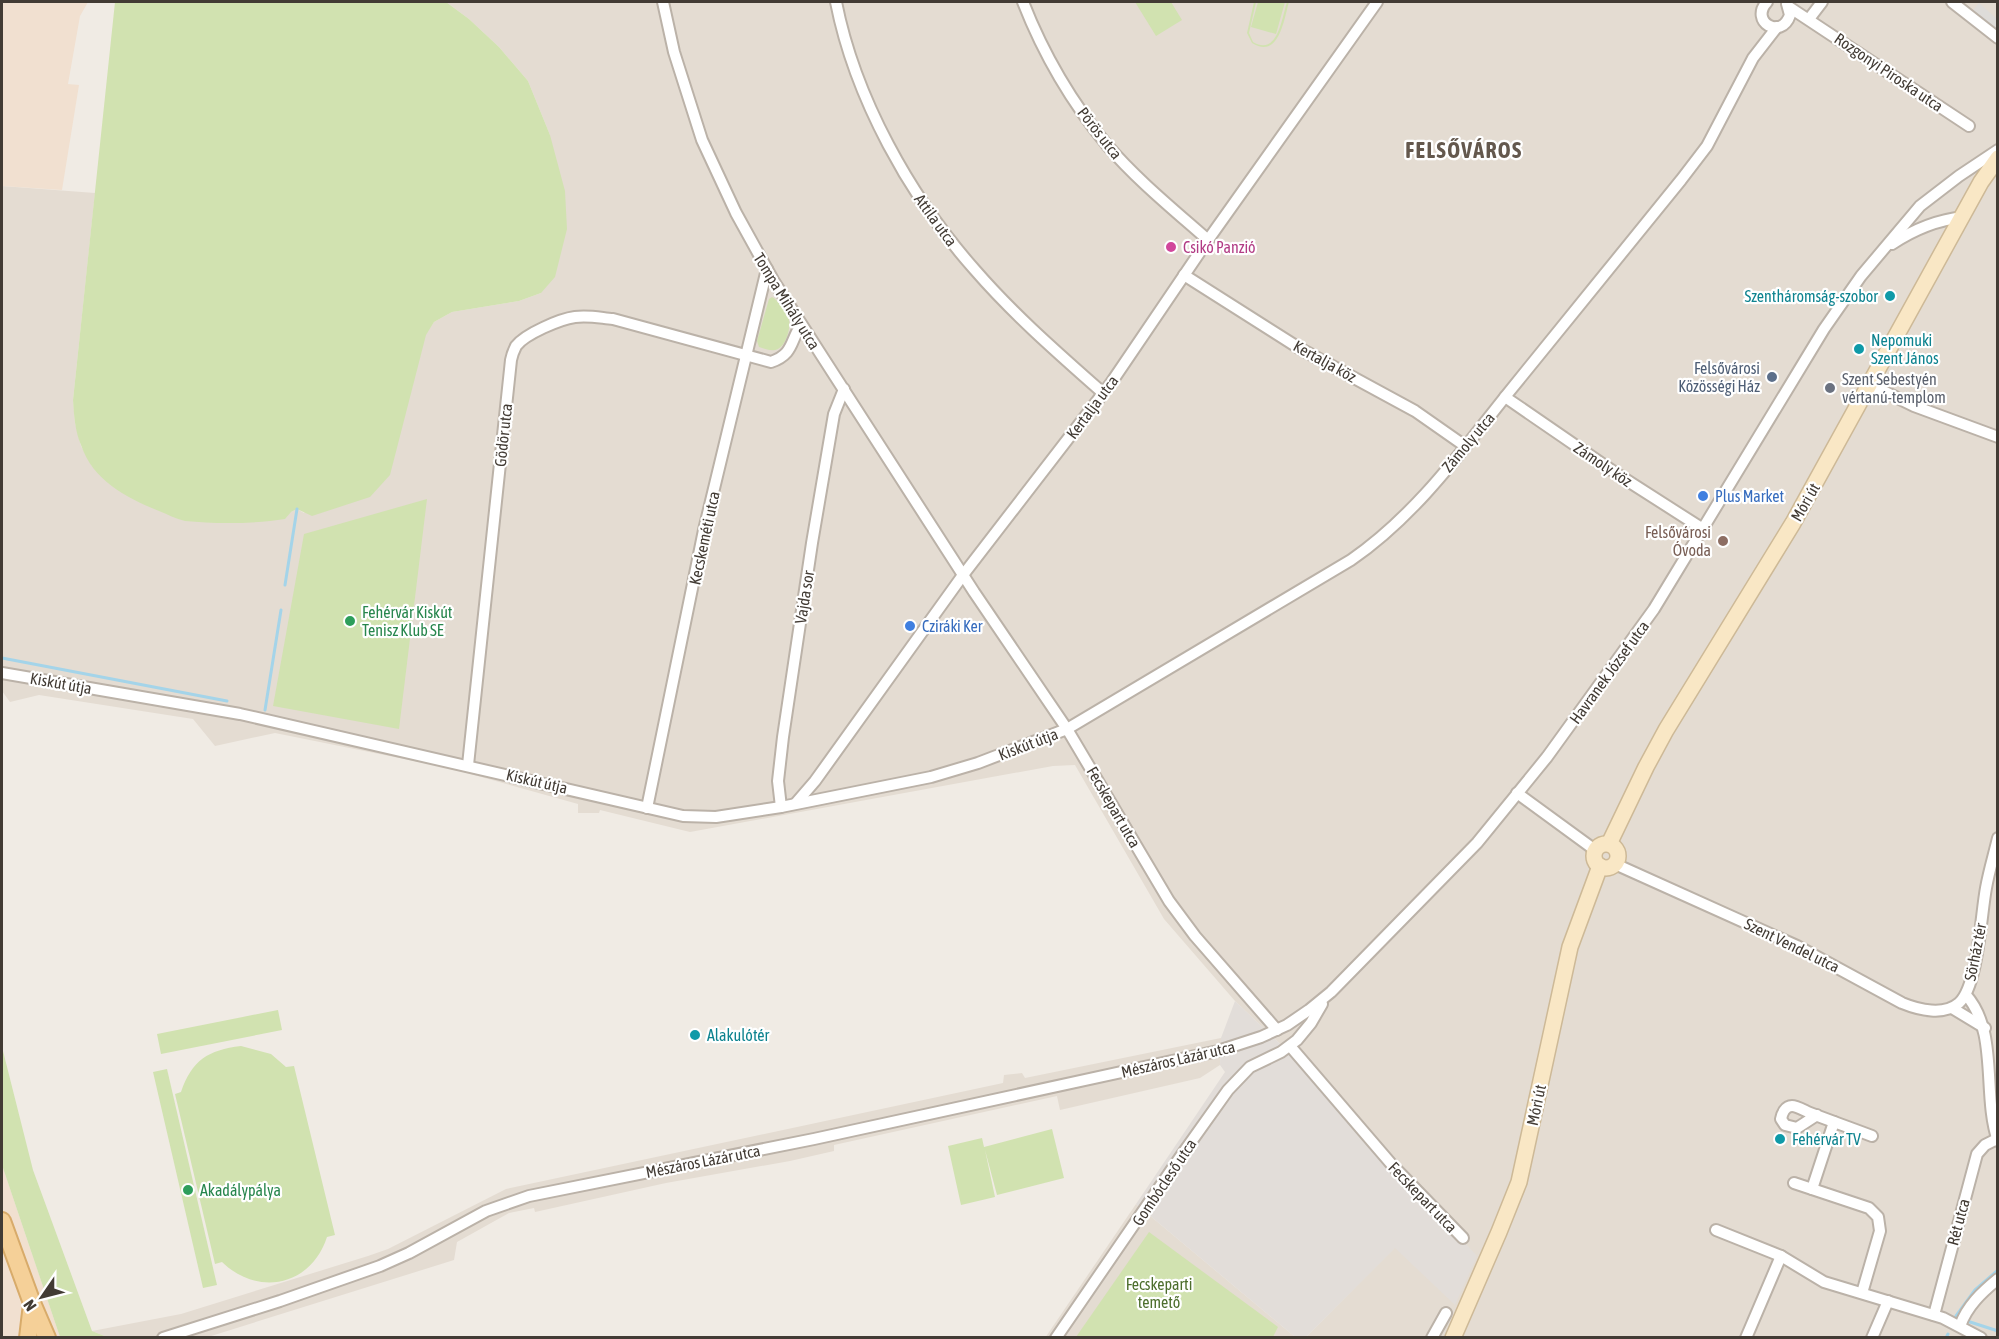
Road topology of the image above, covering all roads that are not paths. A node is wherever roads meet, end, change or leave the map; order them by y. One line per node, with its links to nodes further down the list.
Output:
1 (663, 2): 21 (street, Tompa Mihály utca)
2 (836, 2): 27 (street, Attila utca)
3 (1023, 2): 19 (street, Pörös utca)
4 (1377, 2): 19 (street, Kertalja utca)
5 (1766, 2): 11 (street, Zámoly utca)
6 (1822, 2): 10 (street)
7 (1952, 2): 9 (street)
8 (1787, 4): 10 (street, Rozgonyi Piroska utca); 12 (street)
9 (1966, 6): 13 (street)
10 (1809, 19): 12 (street); 15 (street, Rozgonyi Piroska utca)
11 (1764, 21): 12 (street); 14 (street, Zámoly utca)
12 (1782, 25): 14 (street, Zámoly utca)
13 (1998, 38)
14 (1763, 43): 28 (street, Zámoly utca)
15 (1969, 126)
16 (1998, 150): 20 (street)
17 (1998, 158): 18 (main road, Móri út)
18 (1963, 217): 20 (street); 25 (main road, Móri út)
19 (1208, 240): 22 (street, Kertalja utca)
20 (1887, 247): 31 (street, Havranek József utca)
21 (767, 270): 23 (street, Tompa Mihály utca); 24 (street, Kecskeméti utca)
22 (1184, 275): 27 (street, Kertalja utca); 30 (street, Kertalja köz)
23 (801, 325): 24 (street); 26 (street, Tompa Mihály utca)
24 (746, 356): 35 (street, Gödör utca); 39 (street, Kecskeméti utca)
25 (1871, 385): 29 (street); 41 (main road, Móri út)
26 (844, 389): 32 (street, Tompa Mihály utca); 38 (street, Vajda sor)
27 (1103, 393): 32 (street, Kertalja utca)
28 (1505, 397): 30 (street, Zámoly utca); 31 (street, Zámoly köz)
29 (1998, 437)
30 (1466, 446): 34 (street, Zámoly utca)
31 (1703, 529): 36 (street, Havranek József utca)
32 (963, 575): 34 (street, Fecskepart utca); 37 (street, Kertalja utca)
33 (2, 673): 35 (street, Kiskút útja)
34 (1067, 729): 37 (street, Kiskút útja); 47 (street, Fecskepart utca)
35 (468, 765): 39 (street, Kiskút útja)
36 (1517, 794): 42 (street); 45 (street, Havranek József utca)
37 (796, 803): 38 (street, Kiskút útja)
38 (781, 807): 39 (street, Kiskút útja)
39 (647, 808)
40 (1998, 838): 44 (street, Sörház tér)
41 (1610, 844): 42 (main road); 43 (main road)
42 (1595, 850): 43 (main road)
43 (1607, 865): 46 (street, Szent Vendel utca); 74 (main road, Móri út)
44 (1966, 995): 46 (street); 48 (street)
45 (1324, 998): 47 (street, Havranek József utca); 50 (street)
46 (1952, 1008): 48 (street)
47 (1282, 1027): 49 (street, Havranek József utca); 50 (street, Fecskepart utca)
48 (1985, 1028): 55 (street)
49 (1261, 1037): 51 (street); 71 (street, Mészáros Lázár utca)
50 (1293, 1043): 51 (street, Gombócleső utca); 60 (street, Fecskepart utca)
51 (1272, 1056): 72 (street, Gombócleső utca)
52 (1816, 1115): 53 (street)
53 (1834, 1122): 54 (street); 57 (street)
54 (1872, 1136)
55 (1997, 1140): 67 (street, Rét utca)
56 (1794, 1182): 57 (street)
57 (1812, 1189): 63 (street)
58 (2, 1221): 65 (main road)
59 (1716, 1230): 61 (street)
60 (1463, 1238)
61 (1781, 1256): 63 (street); 75 (street)
62 (1998, 1279): 68 (street)
63 (1862, 1293): 64 (street)
64 (1888, 1301): 67 (street); 76 (street)
65 (32, 1303): 69 (main road); 70 (main road)
66 (1446, 1313): 73 (street)
67 (1934, 1315): 68 (street)
68 (1959, 1326): 77 (street)
69 (28, 1338)
70 (47, 1338)
71 (163, 1338)
72 (1056, 1338)
73 (1432, 1338)
74 (1453, 1338)
75 (1746, 1338)
76 (1872, 1338)
77 (1981, 1338)

